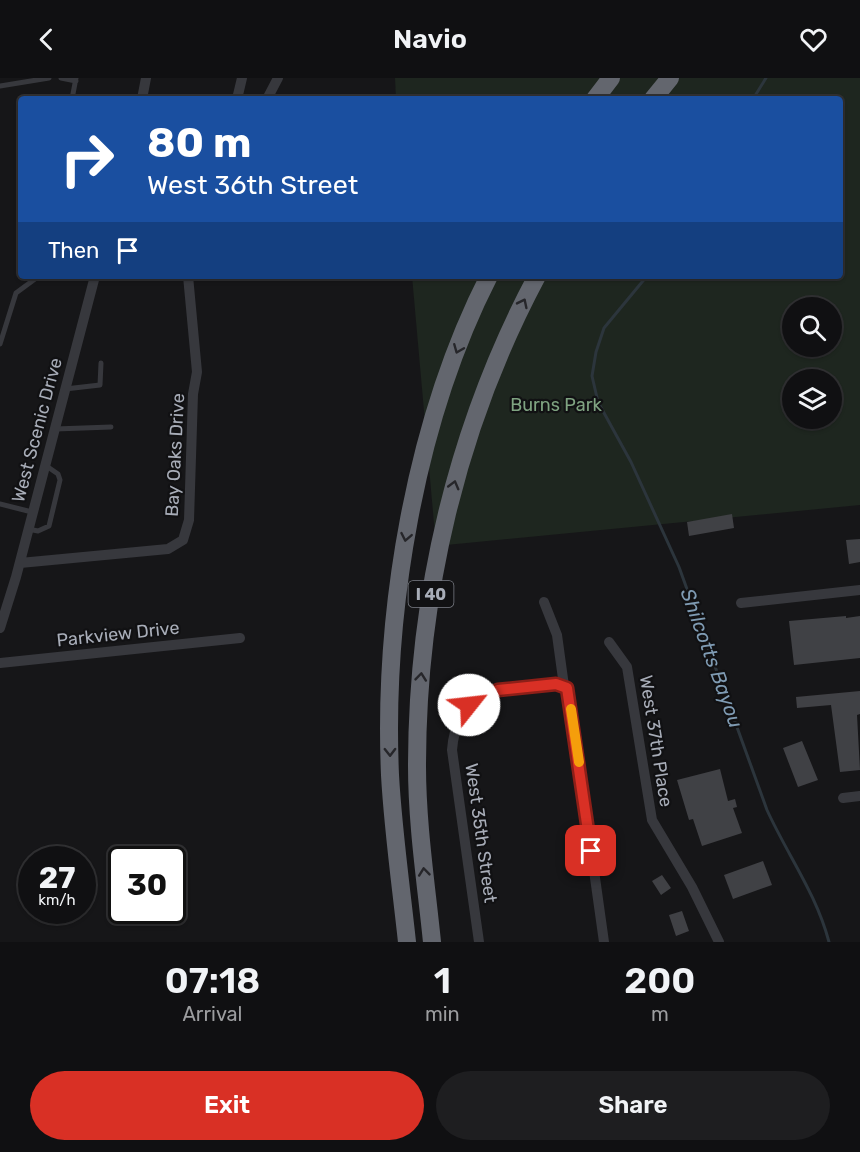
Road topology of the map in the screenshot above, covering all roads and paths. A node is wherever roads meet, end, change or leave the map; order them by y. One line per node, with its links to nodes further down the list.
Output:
1 (50, 78): 9 (lane)
2 (61, 78): 8 (lane)
3 (146, 78): 11 (street)
4 (242, 78): 12 (street)
5 (278, 78): 13 (street)
6 (610, 78): 14 (highway)
7 (670, 78): 15 (highway)
8 (76, 80): 10 (lane)
9 (0, 86)
10 (73, 96)
11 (143, 96)
12 (238, 96)
13 (269, 96)
14 (597, 96)
15 (655, 96)
16 (35, 279): 21 (lane)
17 (94, 279): 23 (street, West Scenic Drive)
18 (188, 279): 30 (street, Bay Oaks Drive)
19 (488, 279): 41 (highway, I 40, one-way to 41)
20 (536, 279): 42 (highway, I 40, one-way to 20)
21 (0, 344)
22 (101, 363): 23 (lane)
23 (65, 389): 25 (street, West Scenic Drive)
24 (111, 427): 25 (lane)
25 (54, 429): 26 (street, West Scenic Drive)
26 (45, 465): 28 (street, West Scenic Drive); 29 (lane)
27 (0, 504): 28 (lane)
28 (32, 512): 29 (street, West Scenic Drive)
29 (28, 529): 30 (street, West Scenic Drive)
30 (20, 563): 34 (street, West Scenic Drive)
31 (860, 590): 33 (street)
32 (544, 602): 38 (street)
33 (741, 603)
34 (0, 627)
35 (240, 638): 37 (street, Parkview Drive)
36 (609, 642): 45 (street, West 37th Place)
37 (0, 663)
38 (564, 686): 43 (street, West 35th Street); 44 (street)
39 (860, 796): 40 (street)
40 (843, 798)
41 (406, 935)
42 (431, 936)
43 (479, 942)
44 (604, 942)
45 (719, 942)

